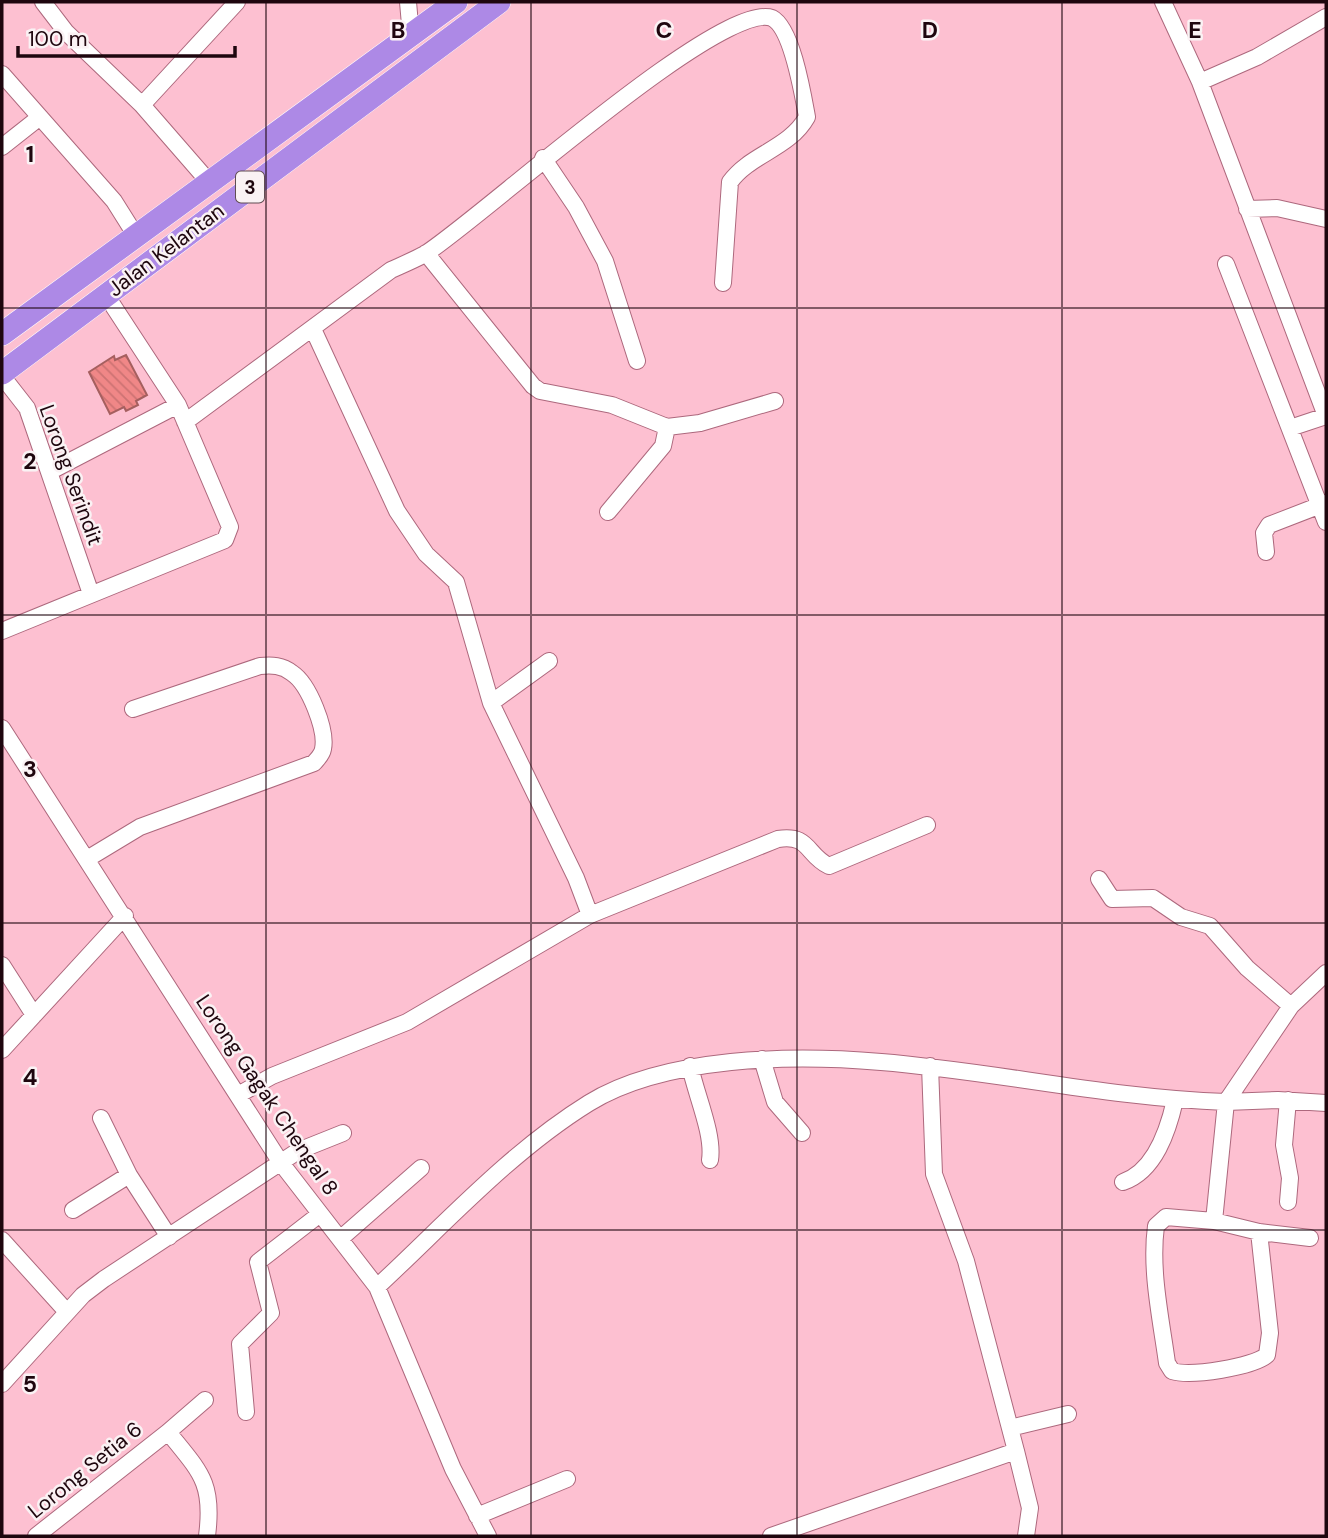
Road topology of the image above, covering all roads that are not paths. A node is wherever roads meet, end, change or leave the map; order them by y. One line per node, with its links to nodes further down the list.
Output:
1 (41, 2): 11 (street)
2 (237, 2): 11 (street)
3 (408, 2): 8 (street)
4 (456, 2): 8 (highway, Jalan Kelantan / 3)
5 (499, 2): 22 (highway, Jalan Kelantan / 3)
6 (1163, 2): 10 (street)
7 (1326, 17): 10 (street)
8 (411, 36): 15 (highway, Jalan Kelantan / 3)
9 (2, 74): 12 (street)
10 (1200, 82): 16 (street)
11 (142, 105): 15 (street)
12 (40, 117): 13 (street); 18 (street)
13 (2, 147)
14 (543, 158): 19 (street); 21 (street); 25 (street)
15 (209, 182): 18 (highway, Jalan Kelantan / 3)
16 (1247, 209): 17 (street); 29 (street)
17 (1326, 219)
18 (136, 236): 24 (highway, Jalan Kelantan / 3)
19 (426, 253): 23 (street); 31 (street)
20 (1226, 264): 32 (street)
21 (723, 283)
22 (106, 295): 26 (highway, Jalan Kelantan / 3); 28 (street)
23 (313, 329): 30 (street); 41 (street)
24 (2, 334)
25 (637, 361)
26 (2, 374): 33 (street, Lorong Serindit)
27 (775, 401): 31 (street)
28 (178, 405): 30 (street); 33 (street)
29 (1326, 416): 32 (street)
30 (185, 422): 38 (street)
31 (667, 427): 35 (street)
32 (1290, 428): 34 (street)
33 (49, 472): 38 (street, Lorong Serindit)
34 (1323, 505): 36 (street); 37 (street)
35 (608, 512)
36 (1326, 522)
37 (1266, 552)
38 (91, 594): 39 (street)
39 (2, 631)
40 (549, 661): 41 (street)
41 (491, 703): 47 (street)
42 (133, 709): 45 (street)
43 (2, 728): 45 (street, Lorong Gagak Chengal 8)
44 (927, 825): 47 (street)
45 (87, 859): 48 (street, Lorong Gagak Chengal 8)
46 (1100, 879): 51 (street)
47 (590, 915): 57 (street)
48 (125, 916): 52 (street); 57 (street, Lorong Gagak Chengal 8)
49 (2, 966): 52 (street)
50 (1326, 973): 51 (street)
51 (1291, 1006): 60 (street)
52 (34, 1015): 53 (street)
53 (2, 1050)
54 (762, 1059): 55 (street); 56 (street); 64 (street)
55 (690, 1066): 65 (street); 79 (street)
56 (930, 1066): 58 (street); 85 (street)
57 (238, 1095): 66 (street, Lorong Gagak Chengal 8)
58 (1175, 1100): 60 (street); 69 (street)
59 (1288, 1100): 60 (street); 61 (street); 70 (street)
60 (1226, 1102): 73 (street)
61 (1326, 1103)
62 (101, 1118): 68 (street)
63 (343, 1133): 66 (street)
64 (802, 1133)
65 (710, 1160)
66 (281, 1163): 72 (street, Lorong Gagak Chengal 8); 75 (street)
67 (421, 1168): 77 (street)
68 (129, 1175): 71 (street); 75 (street)
69 (1123, 1182)
70 (1288, 1202)
71 (73, 1210)
72 (320, 1214): 77 (street, Lorong Gagak Chengal 8); 83 (street)
73 (1214, 1221): 74 (street); 74 (street)
74 (1259, 1232): 76 (street)
75 (169, 1237): 80 (street)
76 (1310, 1238)
77 (340, 1239): 79 (street, Lorong Gagak Chengal 8)
78 (2, 1240): 80 (street)
79 (377, 1287): 89 (street, Lorong Gagak Chengal 8)
80 (67, 1311): 81 (street)
81 (2, 1384)
82 (205, 1400): 86 (street)
83 (246, 1412)
84 (1068, 1414): 85 (street)
85 (1010, 1428): 87 (street)
86 (168, 1432): 90 (street, Lorong Setia 6); 91 (street, Lorong Setia 6)
87 (1016, 1451): 93 (street); 94 (street)
88 (567, 1479): 89 (street)
89 (477, 1516): 92 (street, Lorong Gagak Chengal 8)
90 (36, 1536)
91 (207, 1536)
92 (488, 1536)
93 (771, 1536)
94 (1026, 1536)

